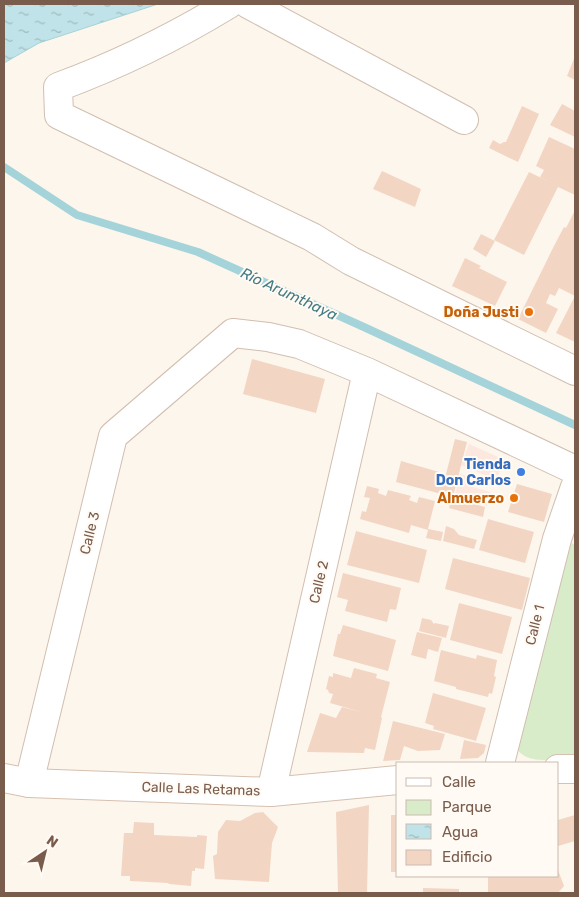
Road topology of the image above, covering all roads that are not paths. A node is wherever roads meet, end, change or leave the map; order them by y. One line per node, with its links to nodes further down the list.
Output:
1 (229, 4): 4 (street)
2 (248, 4): 3 (street)
3 (464, 120)
4 (575, 371)
5 (367, 372): 6 (street); 12 (street, Calle 3); 13 (street, Calle 2)
6 (575, 470)
7 (575, 487): 8 (street, Calle 1)
8 (500, 762)
9 (575, 769): 10 (street)
10 (559, 770)
11 (396, 780): 13 (street, Calle Las Retamas)
12 (16, 781): 13 (street, Calle Las Retamas)
13 (271, 792)

